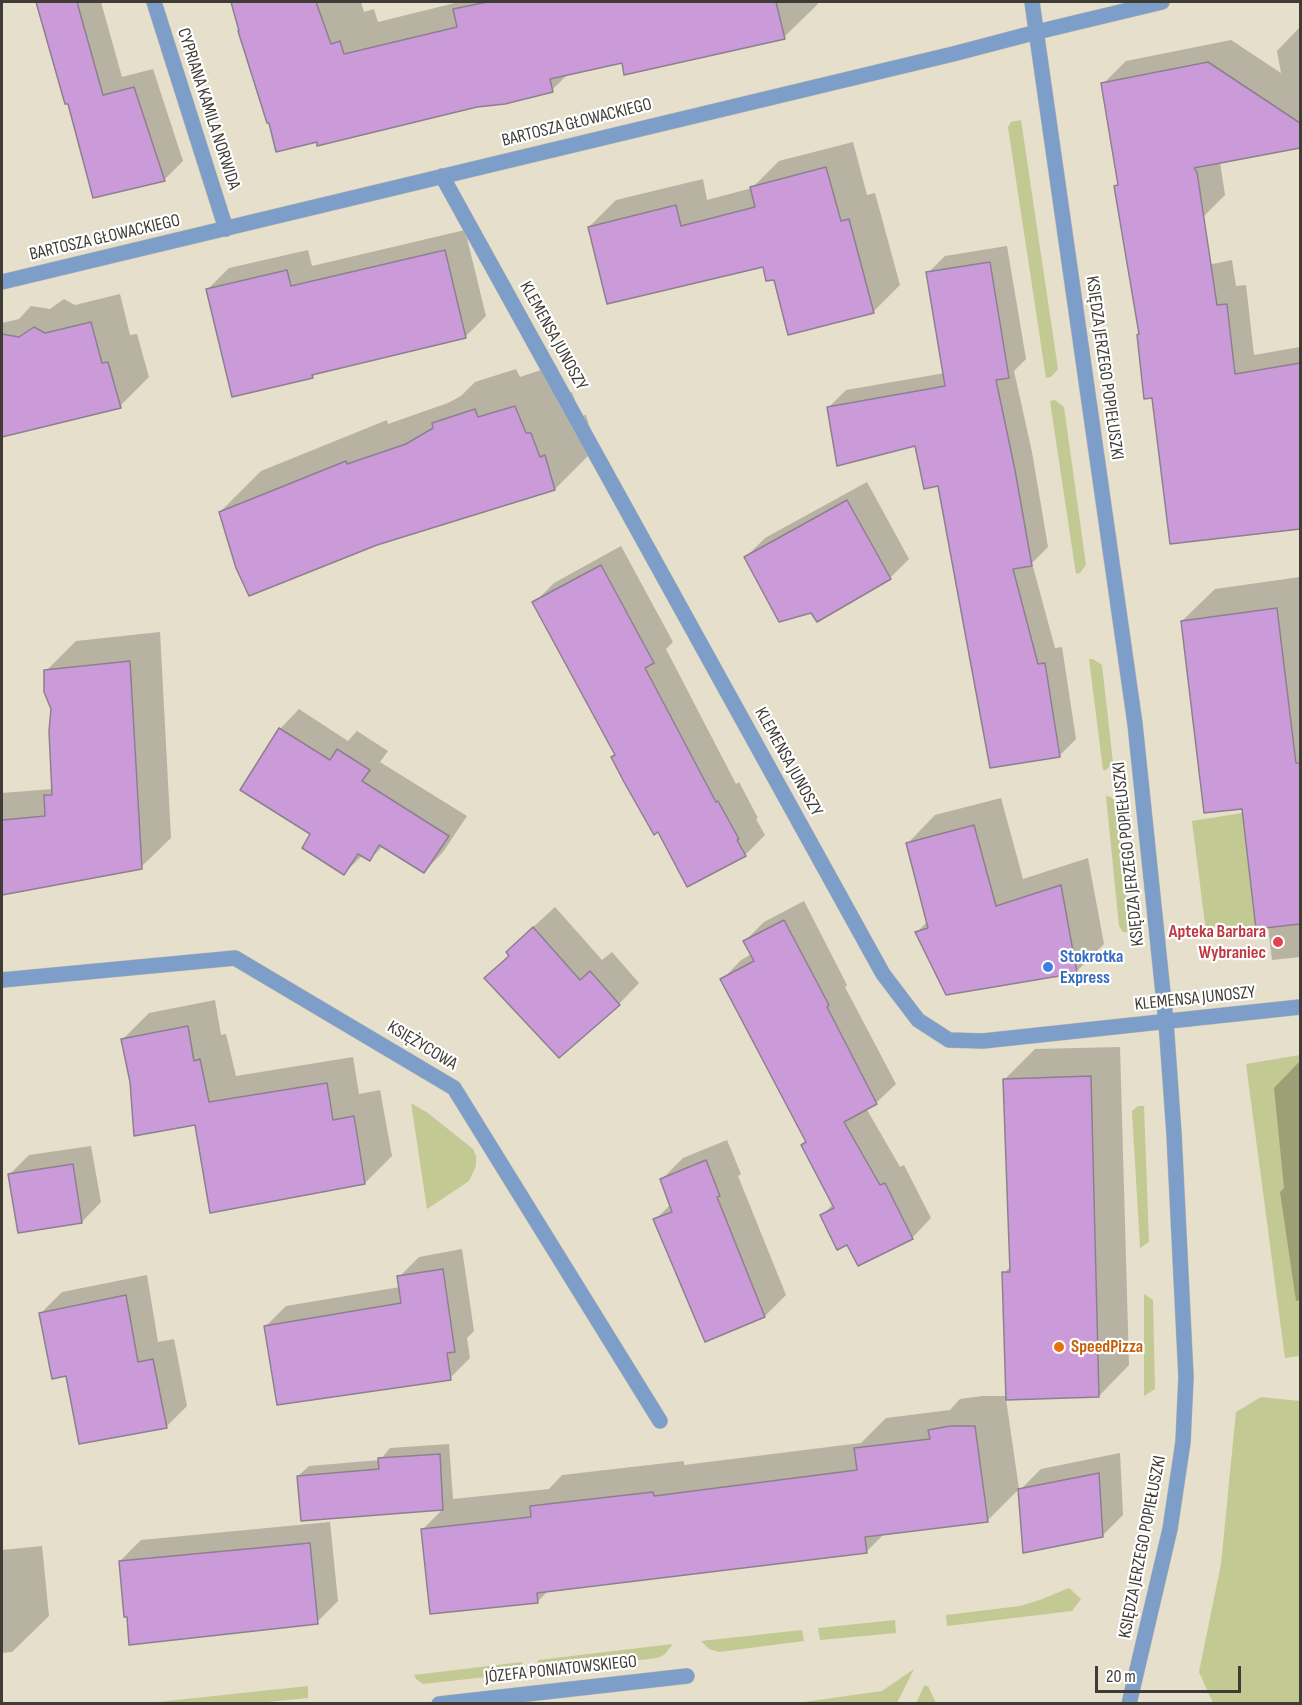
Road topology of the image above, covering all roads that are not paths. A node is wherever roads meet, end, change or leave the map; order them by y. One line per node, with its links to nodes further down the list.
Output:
1 (154, 2): 6 (street, CYPRIANA KAMILA NORWIDA)
2 (1032, 2): 4 (street, KSIĘDZA JERZEGO POPIEŁUSZKI)
3 (1162, 2): 4 (street, BARTOSZA GŁOWACKIEGO)
4 (1037, 32): 5 (street, BARTOSZA GŁOWACKIEGO); 10 (street, KSIĘDZA JERZEGO POPIEŁUSZKI)
5 (442, 176): 6 (street, BARTOSZA GŁOWACKIEGO); 10 (street, KLEMENSA JUNOSZY)
6 (226, 229): 7 (street, BARTOSZA GŁOWACKIEGO)
7 (2, 282)
8 (2, 980): 11 (street, KSIĘŻYCOWA)
9 (1300, 1007): 10 (street, KLEMENSA JUNOSZY)
10 (1166, 1022): 14 (street, KSIĘDZA JERZEGO POPIEŁUSZKI)
11 (660, 1421)
12 (687, 1676): 13 (street, JÓZEFA PONIATOWSKIEGO)
13 (440, 1704)
14 (1129, 1704)

